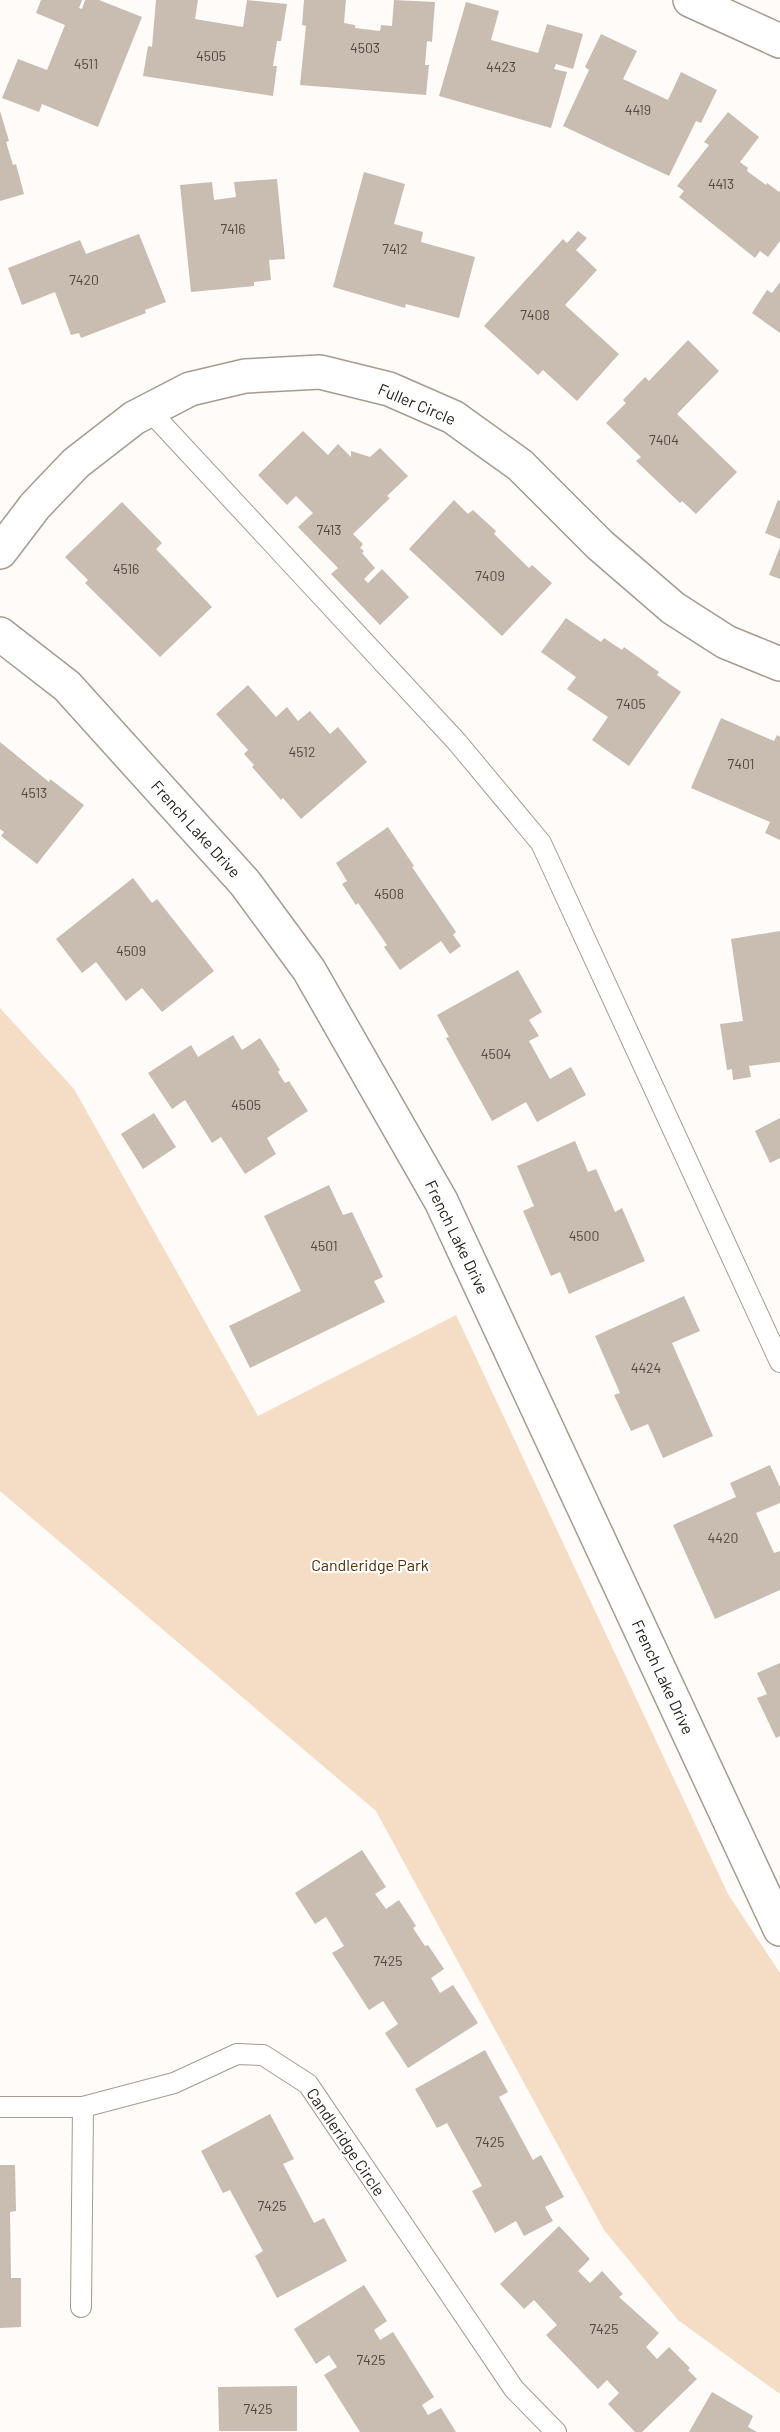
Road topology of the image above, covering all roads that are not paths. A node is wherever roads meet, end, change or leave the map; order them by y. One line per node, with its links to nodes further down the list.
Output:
1 (690, 0): 2 (street)
2 (780, 41)
3 (149, 410): 4 (street, Fuller Circle); 6 (street, Fuller Circle); 7 (lane)
4 (0, 552)
5 (0, 634): 8 (street, French Lake Drive)
6 (780, 664)
7 (780, 1362)
8 (780, 1929)
9 (83, 2107): 10 (lane, Candleridge Circle); 11 (lane); 12 (lane, Candleridge Circle)
10 (0, 2108)
11 (81, 2307)
12 (556, 2432)

